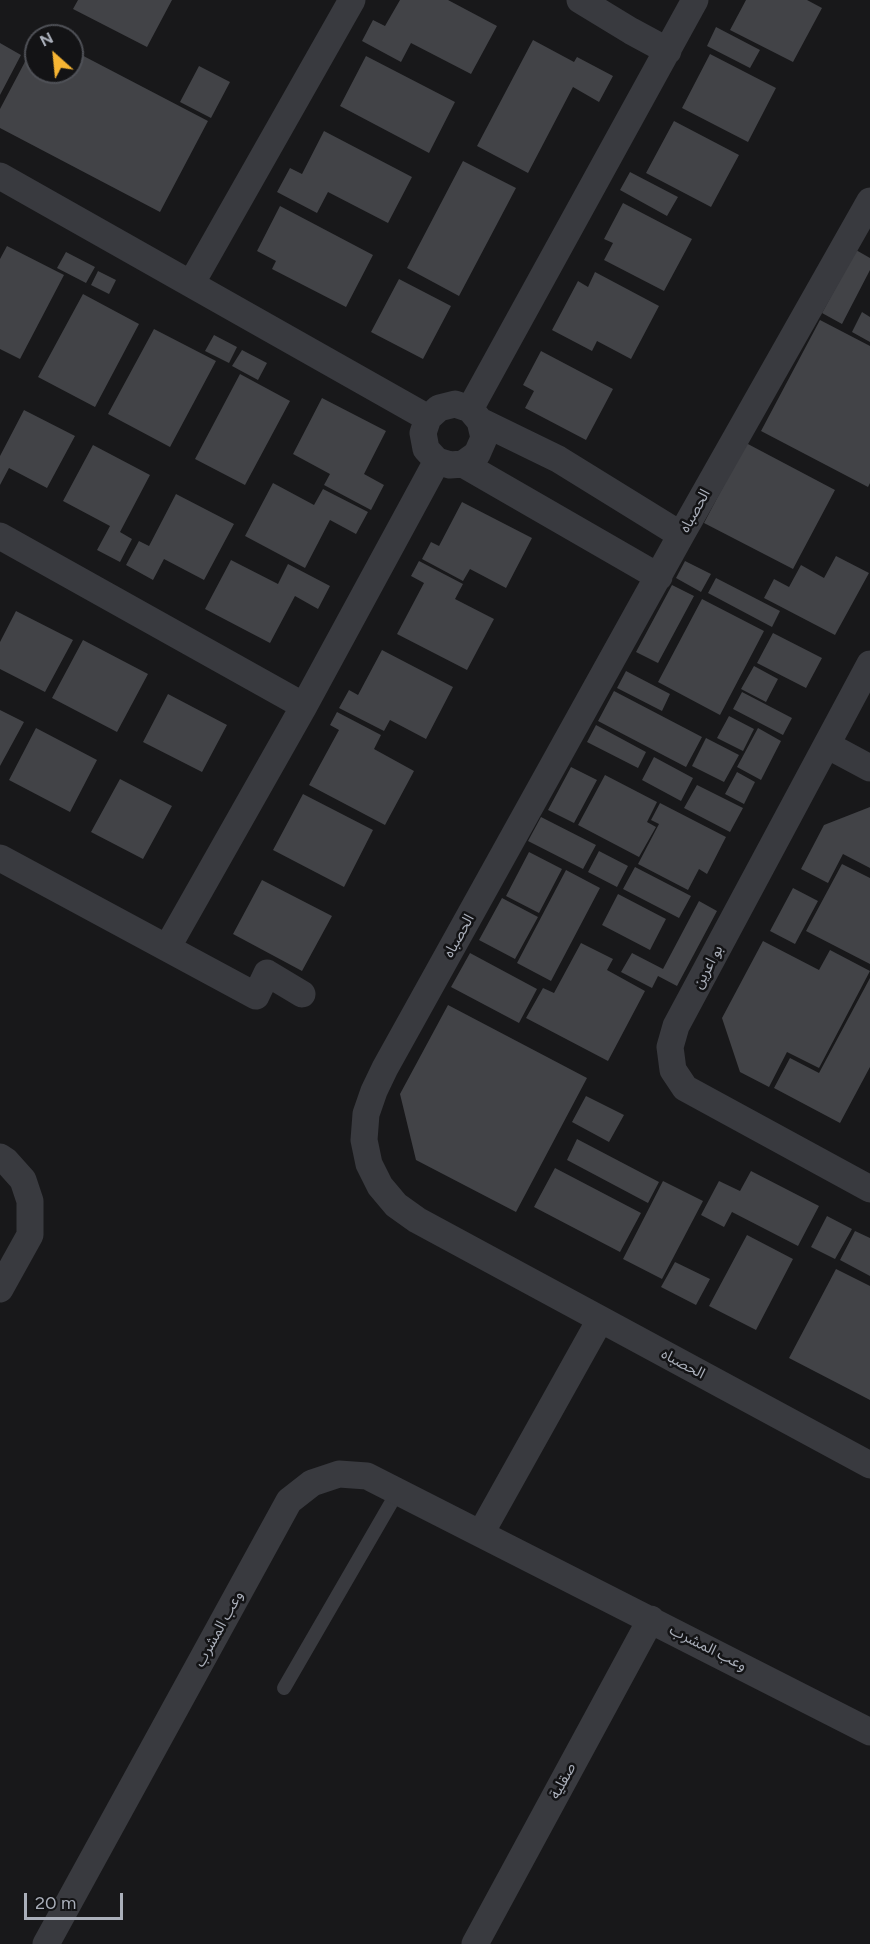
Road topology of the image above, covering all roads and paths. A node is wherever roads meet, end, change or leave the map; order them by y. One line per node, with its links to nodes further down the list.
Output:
1 (352, 0): 7 (street)
2 (580, 0): 4 (street)
3 (695, 0): 4 (street)
4 (668, 51): 8 (street)
5 (0, 176): 7 (street)
6 (870, 201): 12 (street, الحصباه)
7 (191, 284): 9 (street)
8 (475, 415): 9 (street); 11 (street); 12 (street)
9 (428, 418): 10 (street)
10 (436, 461): 11 (street); 16 (street)
11 (464, 464): 14 (street)
12 (681, 535): 14 (street, الحصباه)
13 (0, 536): 16 (street)
14 (659, 577): 25 (street, الحصباه)
15 (870, 664): 17 (street, بو اعرين)
16 (304, 706): 20 (street)
17 (827, 745): 18 (street); 23 (street, بو اعرين)
18 (870, 768)
19 (0, 858): 20 (street)
20 (167, 948): 21 (street)
21 (302, 994)
22 (0, 1157): 24 (street)
23 (870, 1189)
24 (0, 1289)
25 (600, 1320): 26 (street, الحصباه); 28 (street)
26 (870, 1465)
27 (398, 1491): 28 (street, وعب المشرب); 30 (lane); 32 (street, وعب المشرب)
28 (481, 1533): 29 (street, وعب المشرب)
29 (651, 1619): 31 (street, وعب المشرب); 33 (street, صقلية)
30 (284, 1688)
31 (870, 1732)
32 (46, 1944)
33 (475, 1944)

